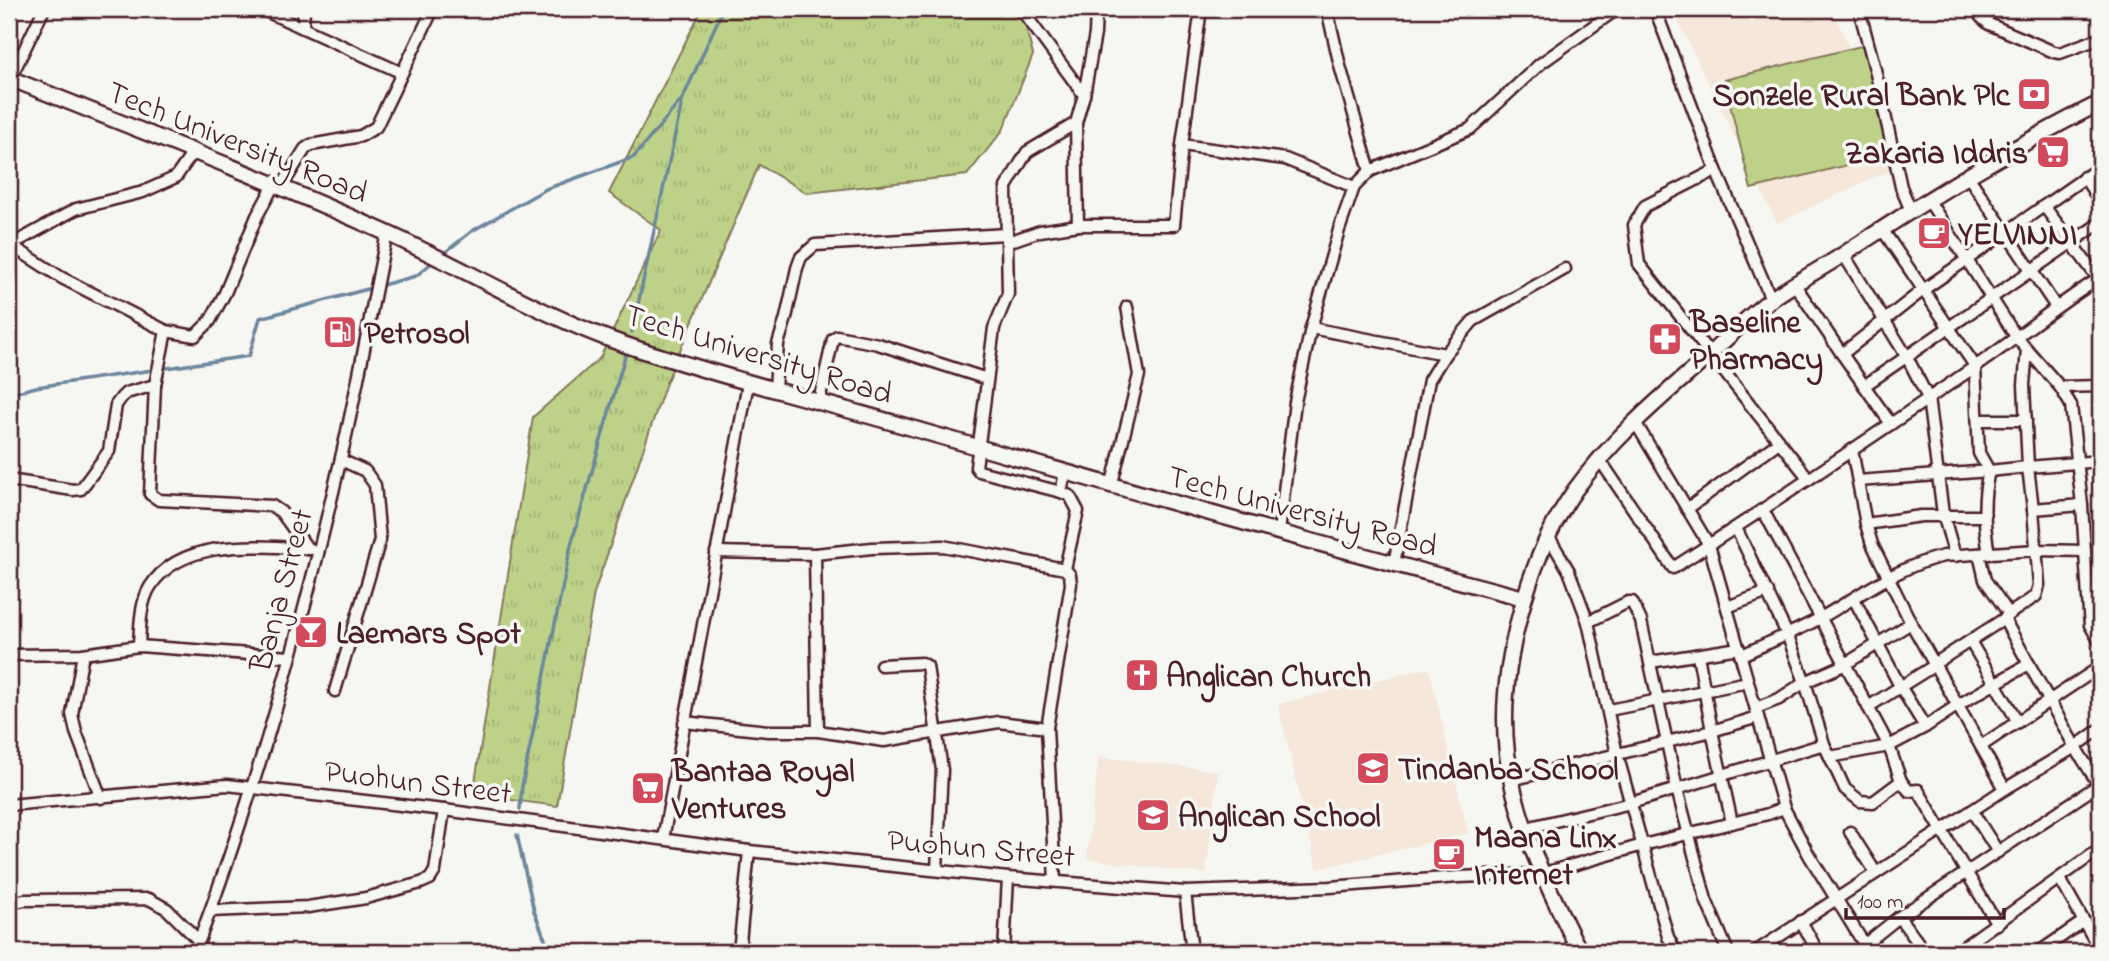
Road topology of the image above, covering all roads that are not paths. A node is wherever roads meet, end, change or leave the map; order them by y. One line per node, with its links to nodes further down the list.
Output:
1 (44, 9): 16 (street)
2 (261, 9): 13 (street)
3 (304, 9): 13 (street)
4 (433, 9): 15 (street)
5 (1021, 9): 17 (street)
6 (1096, 9): 17 (street)
7 (1200, 9): 20 (street)
8 (1327, 9): 24 (street)
9 (1655, 9): 23 (street)
10 (1859, 9): 32 (street)
11 (1976, 9): 14 (street)
12 (1613, 10): 24 (street)
13 (303, 28): 15 (street)
14 (2100, 44)
15 (400, 72): 27 (street)
16 (10, 79): 21 (street, Tech University Road)
17 (1084, 95): 19 (street)
18 (2100, 103): 25 (street)
19 (1076, 123): 34 (street); 38 (street)
20 (1182, 145): 28 (street); 34 (street)
21 (194, 151): 27 (street, Tech University Road); 40 (street)
22 (2100, 167): 26 (street)
23 (1716, 170): 48 (street); 60 (street)
24 (1370, 171): 28 (street)
25 (1968, 176): 29 (street); 36 (street)
26 (2084, 177): 30 (street); 31 (street)
27 (278, 185): 37 (street, Tech University Road); 55 (street)
28 (1354, 187): 53 (street)
29 (1929, 201): 32 (street); 42 (street)
30 (2100, 201)
31 (2044, 206): 36 (street); 39 (street)
32 (1911, 211): 35 (street)
33 (2100, 223): 39 (street)
34 (1078, 225): 38 (street)
35 (1882, 229): 41 (street); 47 (street)
36 (2006, 232): 42 (street); 44 (street)
37 (387, 233): 64 (street, Tech University Road); 79 (street, Banja Street)
38 (1007, 238): 63 (street); 69 (street)
39 (2073, 242): 44 (street); 45 (street)
40 (10, 244): 55 (street)
41 (1843, 255): 46 (street); 52 (street)
42 (1967, 260): 47 (street); 49 (street)
43 (1565, 269): 59 (street)
44 (2033, 271): 49 (street); 51 (street)
45 (2100, 279): 51 (street)
46 (1795, 285): 48 (street); 58 (street)
47 (1923, 290): 52 (street); 54 (street)
48 (1771, 299): 60 (street)
49 (1992, 299): 54 (street); 56 (street)
50 (1127, 307): 90 (street)
51 (2056, 307): 56 (street)
52 (1885, 322): 58 (street); 61 (street)
53 (1311, 328): 59 (street); 100 (street)
54 (1950, 328): 61 (street); 62 (street)
55 (166, 331): 65 (street)
56 (2017, 338): 57 (street); 62 (street)
57 (2027, 349): 68 (street); 73 (street)
58 (1842, 354): 66 (street)
59 (1445, 355): 110 (street)
60 (1710, 355): 74 (street); 76 (street)
61 (1907, 357): 66 (street); 70 (street)
62 (1975, 366): 70 (street); 72 (street)
63 (987, 379): 71 (street); 77 (street)
64 (748, 383): 69 (street, Tech University Road); 106 (street)
65 (155, 385): 88 (street); 103 (street)
66 (1864, 386): 75 (street)
67 (2100, 386): 68 (street)
68 (2060, 387): 82 (street)
69 (775, 389): 71 (street, Tech University Road)
70 (1928, 398): 75 (street); 86 (street)
71 (819, 401): 77 (street, Tech University Road)
72 (1980, 420): 73 (street); 84 (street)
73 (2026, 420): 83 (street)
74 (1635, 422): 80 (street); 93 (street)
75 (1891, 424): 78 (street)
76 (1779, 442): 87 (street); 93 (street)
77 (979, 447): 85 (street, Tech University Road); 91 (street)
78 (1852, 450): 87 (street); 89 (street)
79 (341, 460): 103 (street, Banja Street); 143 (street)
80 (1600, 460): 101 (street); 102 (street)
81 (2100, 461): 82 (street)
82 (2078, 464): 83 (street); 92 (street)
83 (2028, 467): 84 (street); 94 (street)
84 (1989, 471): 86 (street); 97 (street)
85 (1065, 473): 90 (street, Tech University Road); 91 (street)
86 (1938, 474): 89 (street); 96 (street)
87 (1809, 479): 95 (street)
88 (9, 480)
89 (1858, 481): 98 (street)
90 (1111, 487): 100 (street, Tech University Road)
91 (1061, 492): 111 (street)
92 (2082, 505): 94 (street); 105 (street)
93 (1687, 509): 102 (street)
94 (2032, 509): 104 (street)
95 (1763, 510): 99 (street); 120 (street)
96 (1943, 514): 97 (street); 98 (street); 109 (street)
97 (1983, 516): 108 (street)
98 (1866, 524): 112 (street)
99 (1736, 528): 102 (street); 113 (street)
100 (1279, 532): 110 (street, Tech University Road)
101 (1549, 537): 116 (street); 121 (street)
102 (1709, 545): 118 (street)
103 (313, 550): 127 (street); 132 (street, Banja Street)
104 (2037, 550): 105 (street); 108 (street); 119 (street)
105 (2085, 551): 115 (street)
106 (716, 552): 107 (street); 151 (street)
107 (815, 554): 111 (street); 156 (street)
108 (1984, 554): 109 (street); 119 (street)
109 (1955, 556): 112 (street)
110 (1394, 564): 116 (street, Tech University Road)
111 (1065, 569): 154 (street)
112 (1888, 578): 117 (street); 122 (street)
113 (1768, 592): 118 (street); 123 (street)
114 (2100, 592): 115 (street)
115 (2089, 593): 125 (street)
116 (1524, 598): 168 (street)
117 (1854, 599): 120 (street); 126 (street)
118 (1727, 607): 128 (street)
119 (2007, 617): 124 (street); 134 (street)
120 (1820, 618): 123 (street); 136 (street)
121 (1588, 622): 133 (street); 149 (street)
122 (1911, 622): 126 (street); 137 (street)
123 (1787, 634): 128 (street); 140 (street)
124 (1970, 641): 137 (street); 141 (street)
125 (2100, 642)
126 (1878, 645): 136 (street); 142 (street)
127 (139, 646): 129 (street); 132 (street)
128 (1741, 651): 131 (street); 139 (street)
129 (83, 653): 130 (street); 174 (street)
130 (9, 655)
131 (1698, 655): 133 (street); 144 (street)
132 (290, 657): 171 (street, Banja Street)
133 (1650, 662): 145 (street)
134 (2029, 664): 141 (street); 146 (street)
135 (881, 665): 158 (street)
136 (1844, 665): 140 (street); 148 (street)
137 (1935, 665): 142 (street); 147 (street)
138 (2100, 667): 146 (street)
139 (1748, 682): 144 (street); 150 (street)
140 (1805, 682): 150 (street); 160 (street)
141 (1995, 682): 147 (street); 152 (street)
142 (1900, 686): 148 (street); 153 (street)
143 (335, 691)
144 (1705, 691): 145 (street); 157 (street)
145 (1657, 701): 149 (street); 159 (street)
146 (2049, 701): 152 (street); 163 (street)
147 (1958, 705): 153 (street); 162 (street)
148 (1868, 707): 161 (street)
149 (1609, 710): 164 (street)
150 (1757, 713): 157 (street); 166 (street)
151 (684, 722): 156 (street); 185 (street)
152 (2018, 722): 162 (street)
153 (1925, 727): 161 (street)
154 (1047, 729): 158 (street); 196 (street)
155 (2100, 729): 163 (street)
156 (818, 731): 158 (street)
157 (1712, 731): 159 (street); 167 (street)
158 (938, 733): 190 (street)
159 (1666, 742): 164 (street); 172 (street)
160 (1824, 744): 165 (street); 166 (street)
161 (1889, 746): 165 (street); 169 (street)
162 (1981, 746): 173 (street)
163 (2075, 747): 170 (street); 173 (street)
164 (1618, 754): 168 (street); 175 (street)
165 (1830, 757): 169 (street)
166 (1771, 761): 167 (street); 177 (street)
167 (1721, 776): 172 (street); 180 (street)
168 (1511, 780): 181 (street)
169 (1901, 781): 182 (street)
170 (2100, 785): 189 (street)
171 (252, 788): 174 (street, Puohun Street); 178 (street, Puohun Street); 200 (street, Banja Street)
172 (1677, 789): 175 (street); 183 (street)
173 (2005, 789): 179 (street)
174 (101, 798): 176 (street, Puohun Street)
175 (1631, 803): 181 (street); 186 (street)
176 (9, 805)
177 (1784, 808): 180 (street, Puohun Street); 198 (street)
178 (444, 810): 185 (street, Puohun Street); 200 (street)
179 (1972, 811): 182 (street); 189 (street)
180 (1732, 823): 183 (street, Puohun Street)
181 (1526, 828): 192 (street)
182 (1942, 831): 191 (street); 193 (street)
183 (1689, 832): 186 (street, Puohun Street); 216 (street)
184 (1850, 832): 191 (street)
185 (663, 839): 188 (street, Puohun Street)
186 (1643, 845): 192 (street, Puohun Street); 215 (street)
187 (2100, 849): 195 (street)
188 (749, 851): 190 (street, Puohun Street); 211 (street)
189 (1997, 852): 193 (street)
190 (937, 869): 194 (street, Puohun Street)
191 (1876, 873): 198 (street)
192 (1541, 874): 197 (street, Puohun Street); 214 (street)
193 (1965, 874): 201 (street); 204 (street)
194 (1008, 878): 196 (street, Puohun Street); 212 (street)
195 (2060, 878): 203 (street); 204 (street)
196 (1055, 881): 197 (street, Puohun Street)
197 (1185, 892): 213 (street)
198 (1835, 898): 202 (street); 207 (street)
199 (9, 903): 205 (street)
200 (211, 911): 205 (street, Banja Street)
201 (1899, 917): 207 (street); 219 (street)
202 (1801, 921): 206 (street); 218 (street)
203 (2084, 921): 209 (street); 220 (street)
204 (1997, 924): 208 (street)
205 (200, 941): 210 (street, Banja Street)
206 (1771, 948): 217 (street)
207 (1867, 948)
208 (1963, 950)
209 (2100, 950)
210 (195, 952)
211 (739, 952)
212 (1004, 952)
213 (1192, 952)
214 (1580, 952)
215 (1676, 952)
216 (1728, 952)
217 (1755, 952)
218 (1818, 952)
219 (1925, 952)
220 (2039, 952)

